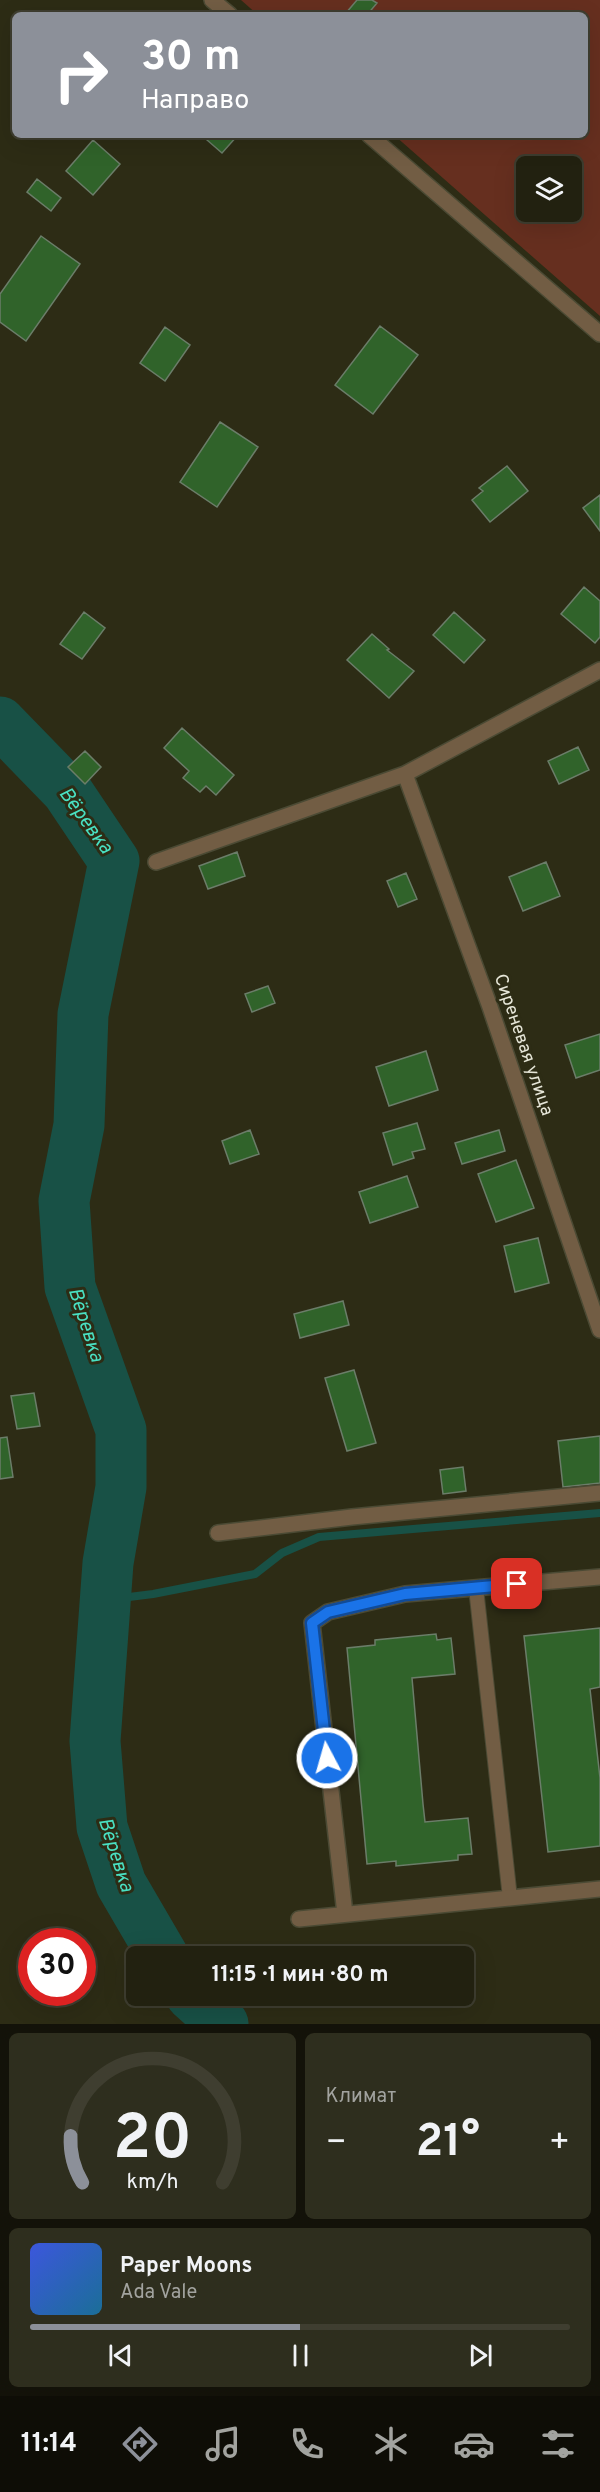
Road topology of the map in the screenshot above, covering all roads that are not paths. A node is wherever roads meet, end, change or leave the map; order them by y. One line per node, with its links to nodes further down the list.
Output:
1 (212, 0): 2 (street)
2 (226, 12)
3 (372, 138): 4 (street)
4 (600, 334)
5 (600, 670): 6 (street)
6 (405, 774): 7 (street); 8 (street, Сиреневая улица)
7 (156, 862)
8 (600, 1330)
9 (600, 1493): 10 (street)
10 (218, 1533)
11 (600, 1577): 12 (street)
12 (476, 1588): 14 (lane); 15 (street)
13 (600, 1889): 14 (street)
14 (510, 1898): 15 (street)
15 (345, 1914): 16 (street)
16 (299, 1919)

